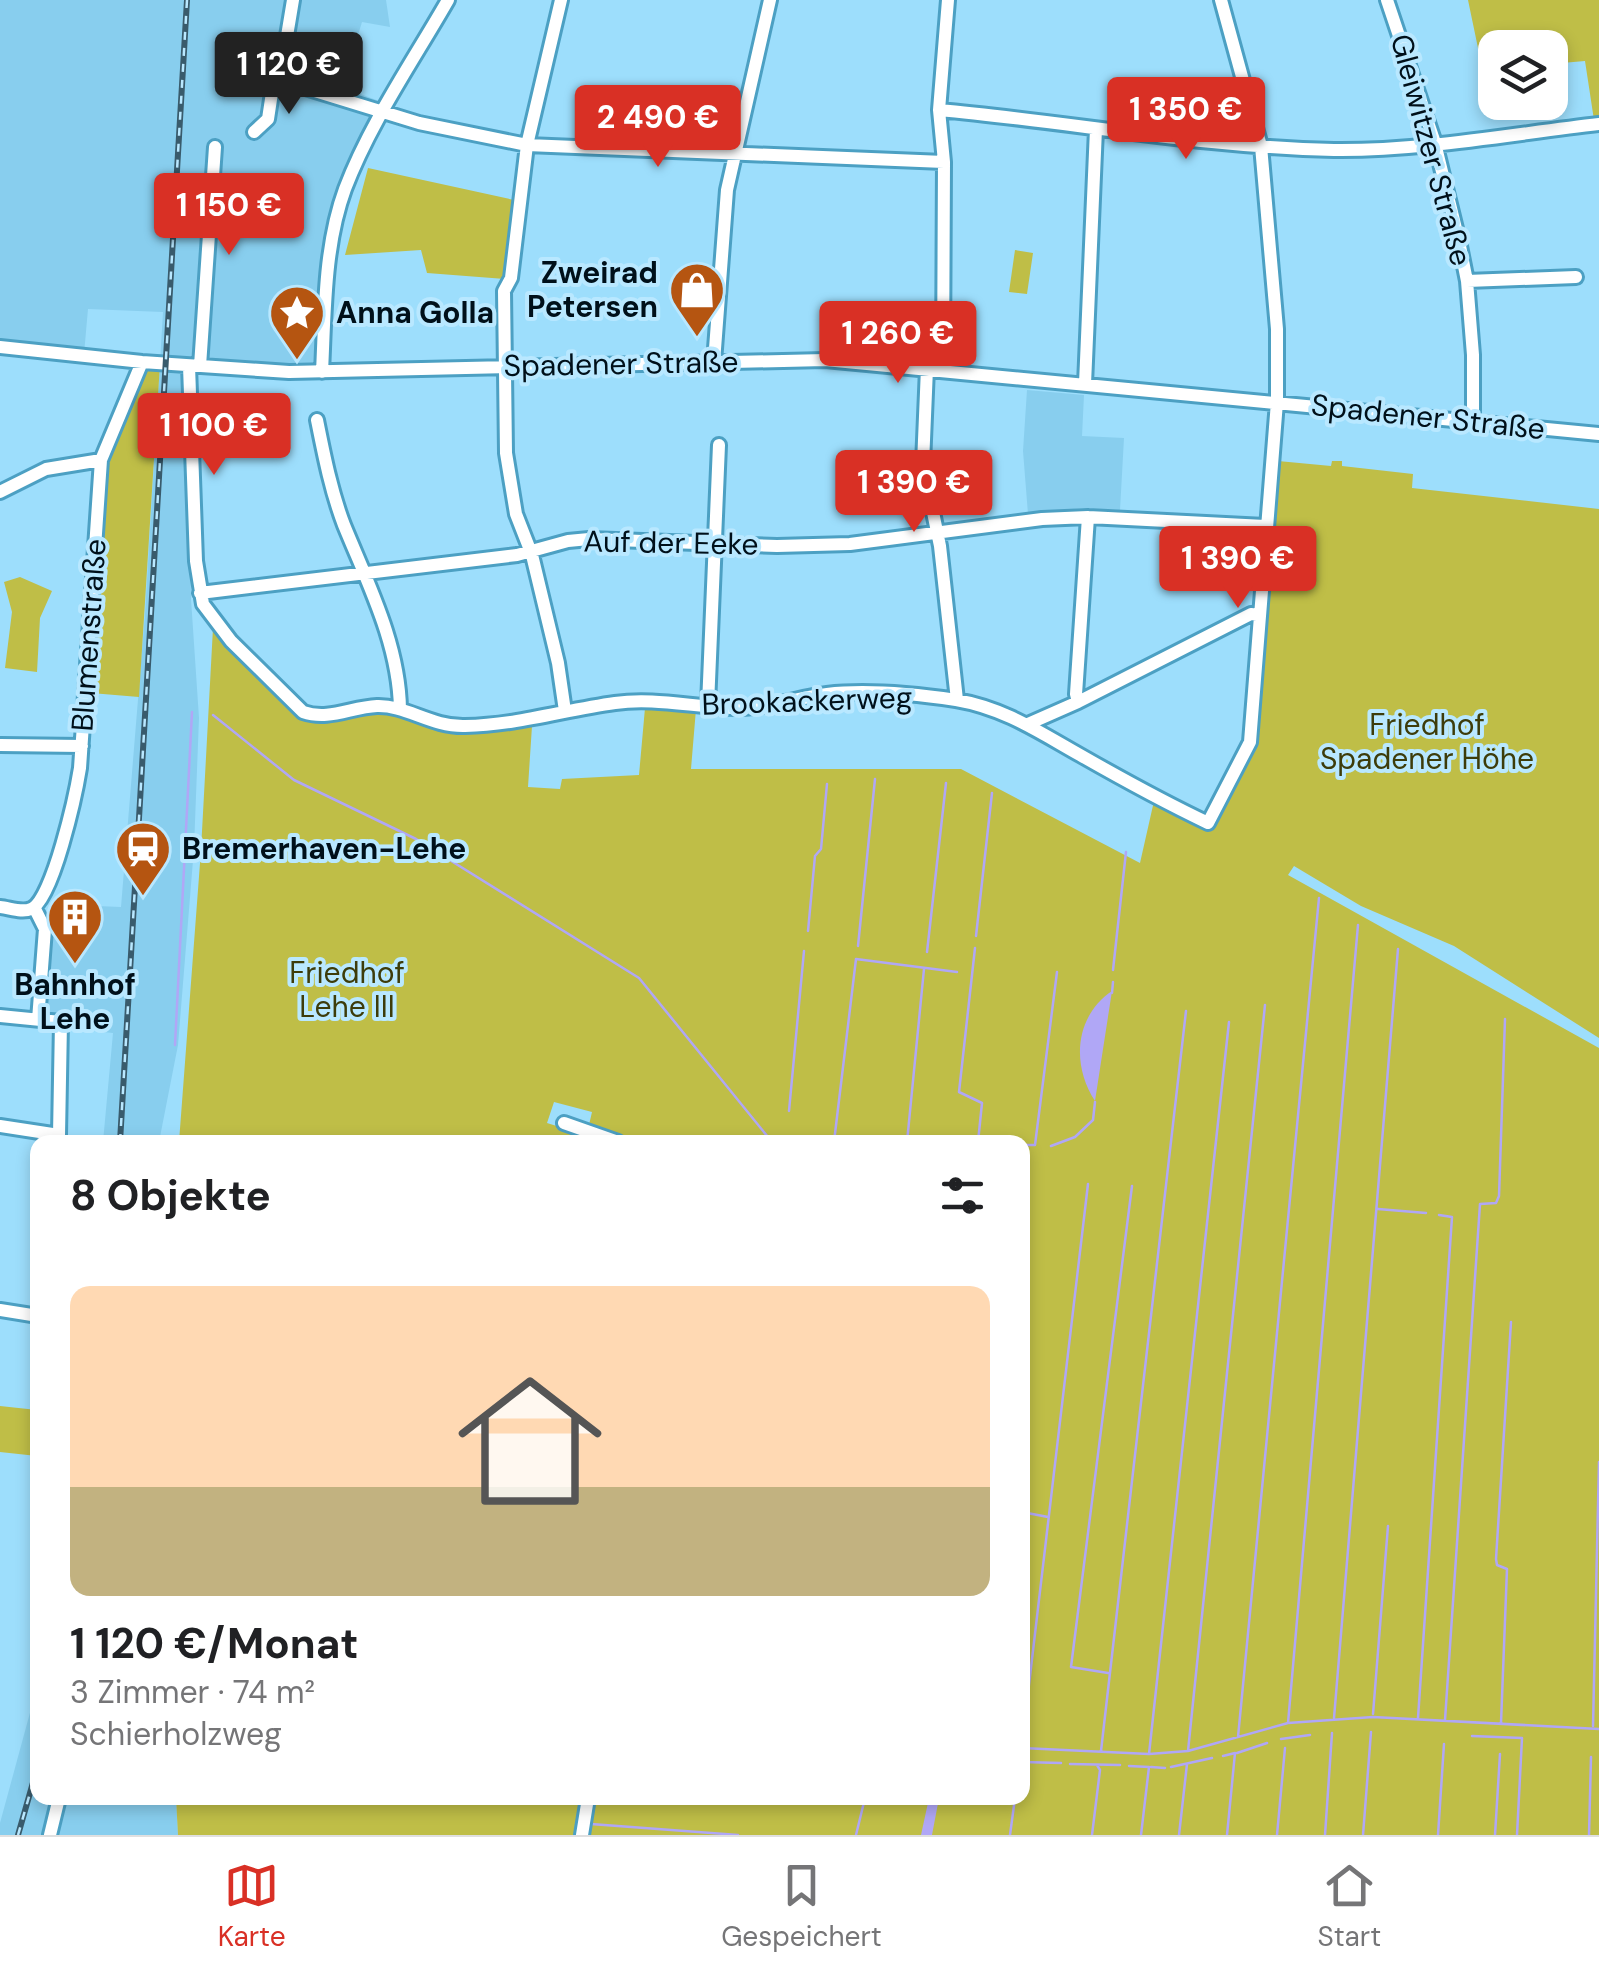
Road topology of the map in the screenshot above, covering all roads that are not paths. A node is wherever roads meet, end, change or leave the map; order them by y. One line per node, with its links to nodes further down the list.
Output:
1 (293, 0): 8 (street)
2 (448, 0): 10 (street)
3 (561, 0): 15 (street)
4 (770, 0): 18 (street)
5 (948, 0): 9 (street)
6 (1222, 0): 16 (street)
7 (1387, 0): 14 (street, Gleiwitzer Straße)
8 (282, 66): 10 (street); 13 (street)
9 (940, 110): 12 (street); 19 (street)
10 (384, 112): 15 (street); 29 (street)
11 (1599, 124): 14 (street)
12 (1096, 129): 16 (street); 30 (street)
13 (254, 132)
14 (1436, 143): 16 (street); 21 (street, Gleiwitzer Straße)
15 (526, 145): 18 (street); 26 (street)
16 (1261, 146): 31 (street)
17 (215, 148): 25 (street)
18 (736, 153): 19 (street); 24 (street)
19 (944, 162): 28 (street)
20 (1576, 277): 21 (street)
21 (1467, 281): 33 (street, Gleiwitzer Straße)
22 (0, 347): 23 (street, Spadener Straße)
23 (142, 362): 25 (street, Spadener Straße); 36 (street, Blumenstraße)
24 (714, 362): 26 (street, Spadener Straße); 27 (street, Spadener Straße)
25 (194, 366): 29 (street, Spadener Straße); 44 (street)
26 (504, 367): 29 (street, Spadener Straße); 42 (street)
27 (927, 368): 28 (street, Spadener Straße); 40 (street)
28 (942, 370): 30 (street, Spadener Straße)
29 (322, 372)
30 (1086, 384): 31 (street, Spadener Straße)
31 (1277, 402): 33 (street, Spadener Straße); 39 (street)
32 (317, 420): 43 (street)
33 (1473, 421): 34 (street, Spadener Straße)
34 (1599, 434)
35 (720, 446): 41 (street)
36 (101, 460): 37 (street); 53 (street, Blumenstraße)
37 (0, 492)
38 (1088, 517): 39 (street, Auf der Eeke); 40 (street, Auf der Eeke); 47 (street)
39 (1265, 526): 45 (street)
40 (936, 534): 41 (street, Auf der Eeke); 46 (street)
41 (717, 543): 42 (street, Auf der Eeke); 48 (street)
42 (530, 549): 43 (street, Auf der Eeke); 50 (street)
43 (366, 574): 44 (street, Auf der Eeke); 49 (street)
44 (200, 592): 49 (street, Brookackerweg)
45 (1259, 615): 47 (street); 51 (street, Brookackerweg)
46 (957, 700): 48 (street, Brookackerweg); 51 (street, Brookackerweg)
47 (1078, 702): 51 (street)
48 (708, 706): 50 (street, Brookackerweg)
49 (400, 709): 50 (street, Brookackerweg)
50 (565, 712)
51 (1028, 724)
52 (0, 746): 53 (street)
53 (82, 746): 55 (street, Blumenstraße)
54 (0, 906): 55 (street)
55 (34, 907): 57 (street)
56 (0, 1016): 57 (street)
57 (38, 1020): 59 (street)
58 (564, 1122): 60 (street)
59 (0, 1126)
60 (599, 1135)
61 (0, 1310): 62 (street)
62 (30, 1315)
63 (57, 1805): 65 (street)
64 (587, 1805): 66 (street)
65 (50, 1835)
66 (582, 1835)

